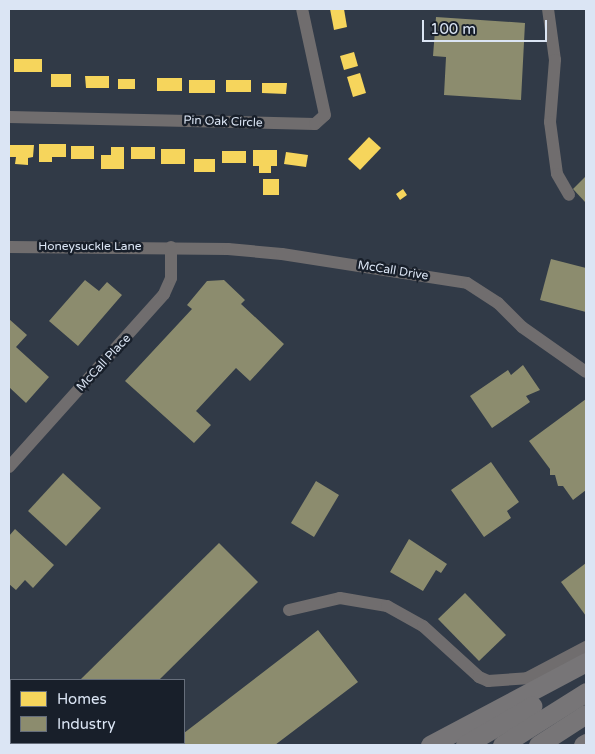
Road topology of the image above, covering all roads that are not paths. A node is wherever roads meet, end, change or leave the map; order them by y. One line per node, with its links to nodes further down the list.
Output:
1 (302, 9): 3 (street, Pin Oak Circle)
2 (548, 9): 4 (street)
3 (9, 117)
4 (569, 195)
5 (171, 246): 6 (street, Honeysuckle Lane); 7 (street, McCall Drive); 8 (street, McCall Place)
6 (9, 247)
7 (586, 372)
8 (9, 467)
9 (289, 610): 10 (street)
10 (586, 647)
11 (586, 662): 16 (highway)
12 (586, 672): 17 (highway)
13 (586, 692): 18 (highway)
14 (586, 714): 19 (highway)
15 (586, 743): 20 (highway)
16 (430, 745)
17 (465, 745)
18 (502, 745)
19 (538, 745)
20 (583, 745)

